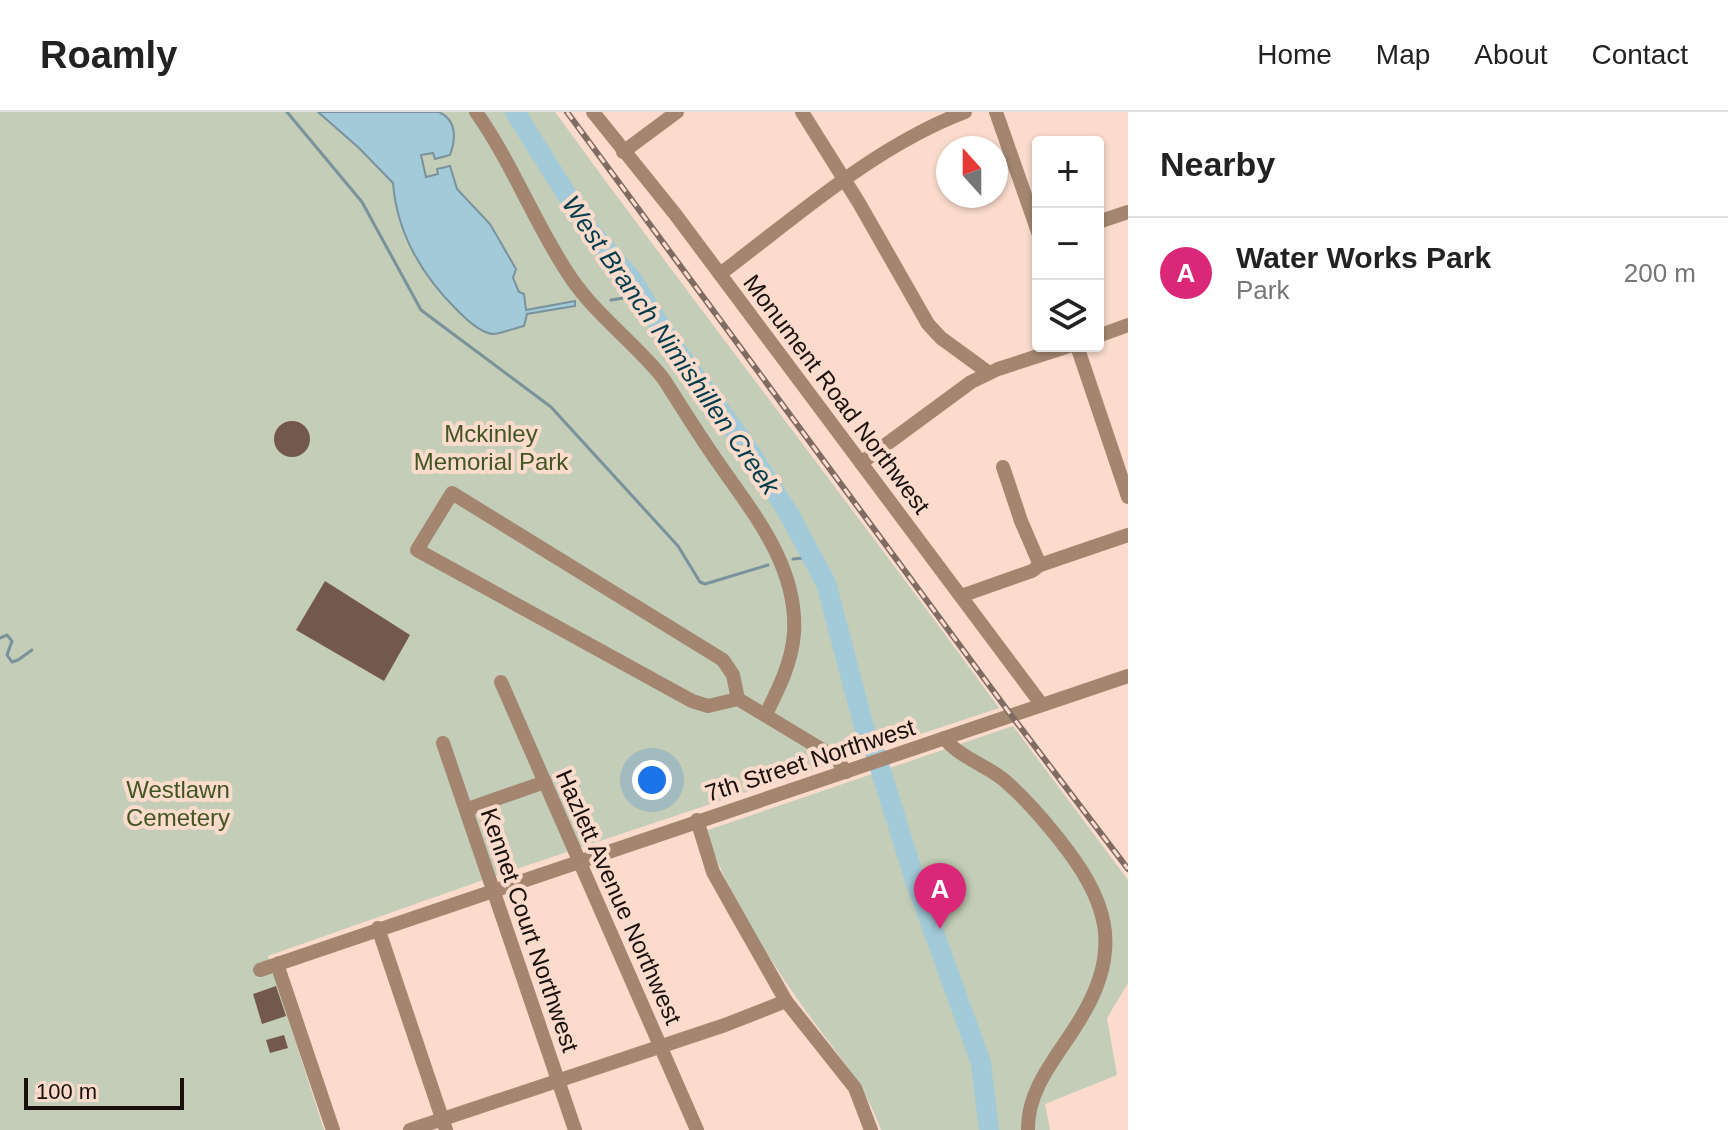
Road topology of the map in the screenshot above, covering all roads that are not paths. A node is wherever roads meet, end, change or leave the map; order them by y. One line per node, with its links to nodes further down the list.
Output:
1 (476, 112): 28 (street)
2 (593, 112): 7 (street, Monument Road Northwest)
3 (677, 112): 7 (street)
4 (802, 112): 8 (street)
5 (965, 112): 8 (street)
6 (996, 112): 10 (street)
7 (623, 152): 12 (street, Monument Road Northwest)
8 (845, 181): 12 (street); 17 (street)
9 (1128, 212): 11 (street)
10 (1032, 215)
11 (1104, 220)
12 (720, 274): 18 (street, Monument Road Northwest)
13 (1128, 325): 14 (street)
14 (1104, 334)
15 (1051, 352): 17 (street)
16 (1079, 352): 20 (street)
17 (989, 373): 18 (street)
18 (861, 463): 23 (street, Monument Road Northwest)
19 (1003, 467): 22 (street)
20 (1128, 497)
21 (1128, 535): 22 (street)
22 (1040, 565): 23 (street)
23 (961, 596): 27 (street, Monument Road Northwest)
24 (1128, 676): 27 (street, 7th Street Northwest)
25 (501, 682): 32 (street, Hazlett Avenue Northwest)
26 (738, 699): 26 (street); 28 (street)
27 (1042, 705): 29 (street, 7th Street Northwest)
28 (766, 714): 31 (street)
29 (944, 738): 31 (street, 7th Street Northwest); 49 (street)
30 (443, 743): 33 (street, Kennet Court Northwest)
31 (850, 771): 34 (street, 7th Street Northwest)
32 (545, 782): 33 (street); 35 (street, Hazlett Avenue Northwest)
33 (467, 813): 36 (street, Kennet Court Northwest)
34 (697, 820): 35 (street, 7th Street Northwest); 40 (street)
35 (578, 860): 36 (street, 7th Street Northwest); 41 (street, Hazlett Avenue Northwest)
36 (494, 889): 37 (street, 7th Street Northwest); 42 (street, Kennet Court Northwest)
37 (378, 928): 38 (street, 7th Street Northwest); 43 (street)
38 (279, 963): 39 (street); 44 (street)
39 (260, 970)
40 (786, 1001): 41 (street); 48 (street)
41 (660, 1046): 42 (street); 47 (street, Hazlett Avenue Northwest)
42 (558, 1081): 43 (street); 46 (street, Kennet Court Northwest)
43 (444, 1125): 45 (street)
44 (333, 1130)
45 (410, 1130)
46 (575, 1130)
47 (697, 1130)
48 (871, 1130)
49 (1028, 1130)

